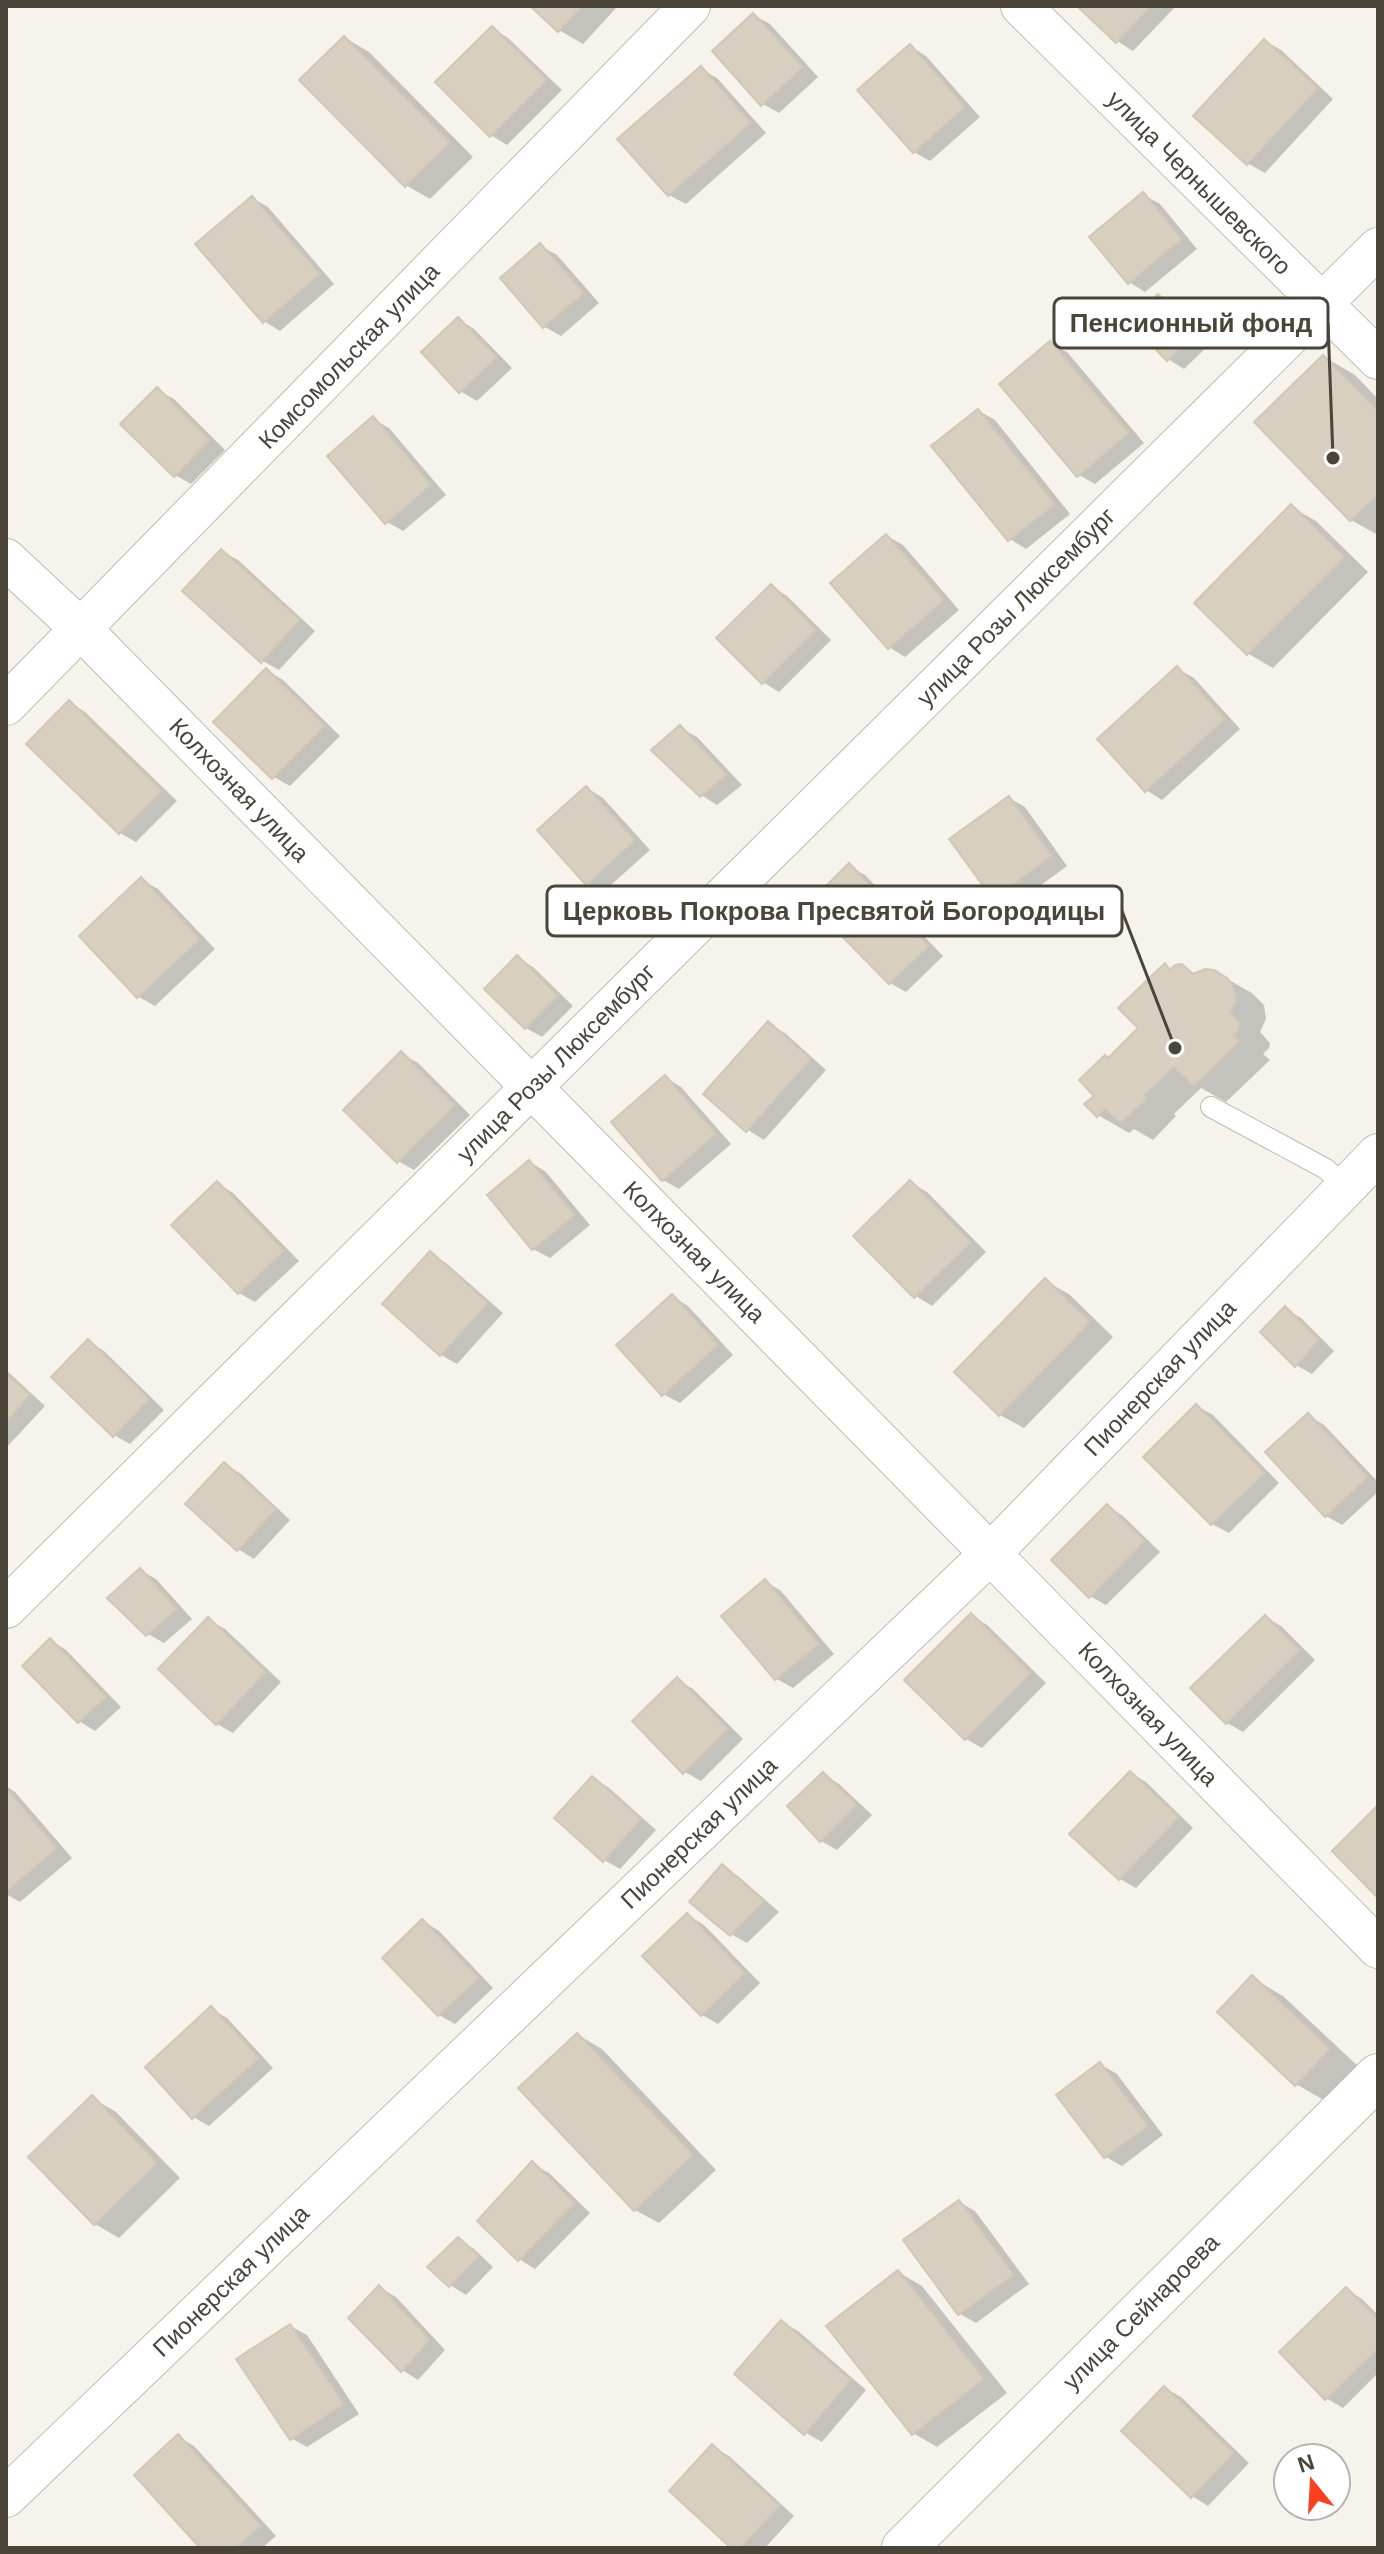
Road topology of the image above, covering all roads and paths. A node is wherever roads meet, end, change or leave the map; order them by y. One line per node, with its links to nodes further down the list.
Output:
1 (690, 6): 7 (street, Комсомольская улица)
2 (1021, 6): 4 (street, улица Чернышевского)
3 (1378, 248): 4 (street, улица Розы Люксембург)
4 (1321, 305): 5 (street, улица Чернышевского); 9 (street, улица Розы Люксембург)
5 (1378, 359)
6 (6, 559): 7 (street, Колхозная улица)
7 (82, 630): 8 (street, Комсомольская улица); 9 (street, Колхозная улица)
8 (6, 705)
9 (530, 1088): 13 (street, Колхозная улица); 14 (street, улица Розы Люксембург)
10 (1211, 1107): 12 (lane)
11 (1378, 1154): 12 (street, Пионерская улица)
12 (1345, 1186): 13 (street, Пионерская улица)
13 (991, 1553): 15 (street, Колхозная улица); 17 (street, Пионерская улица)
14 (6, 1608)
15 (1378, 1948)
16 (1378, 2076): 18 (street, улица Сейнароева)
17 (6, 2497)
18 (904, 2548)

